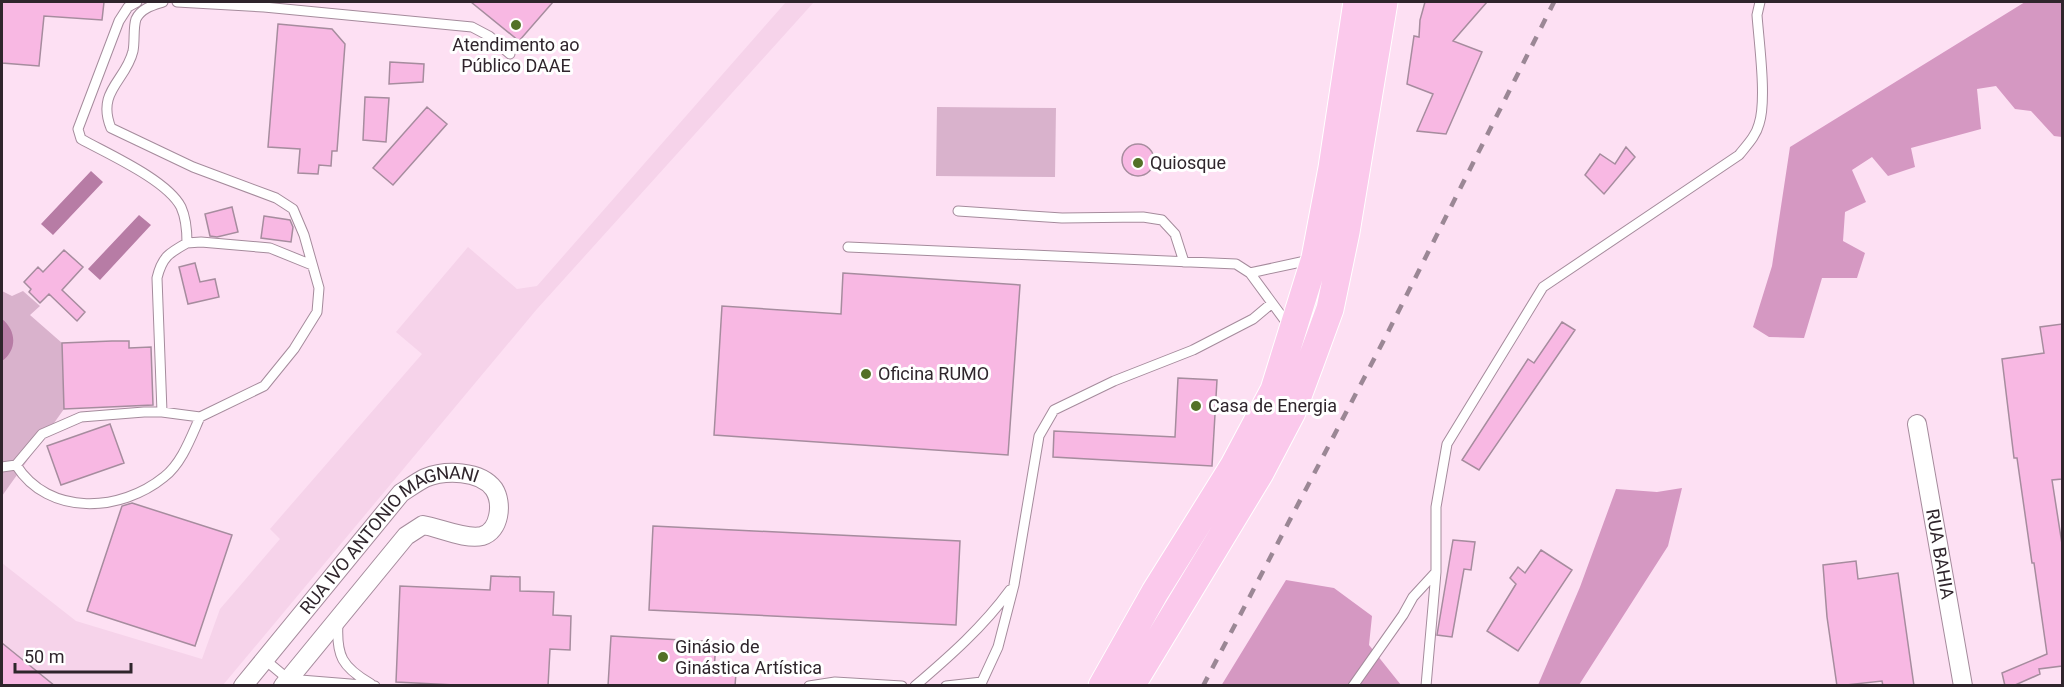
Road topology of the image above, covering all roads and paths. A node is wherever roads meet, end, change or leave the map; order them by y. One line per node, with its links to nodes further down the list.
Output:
1 (137, 2): 9 (lane)
2 (163, 2): 13 (lane)
3 (177, 2): 7 (lane)
4 (1357, 2): 11 (main road)
5 (1384, 2): 35 (main road)
6 (1760, 2): 22 (lane)
7 (510, 54)
8 (958, 212): 12 (lane)
9 (187, 243): 13 (lane); 17 (lane)
10 (848, 247): 12 (lane)
11 (1315, 258): 14 (lane); 16 (main road)
12 (1184, 262): 14 (lane)
13 (312, 265): 18 (lane)
14 (1250, 273): 15 (lane)
15 (1272, 303): 16 (lane); 23 (lane)
16 (1293, 332): 34 (main road)
17 (162, 411): 18 (lane); 20 (lane)
18 (200, 417): 20 (lane)
19 (1917, 424): 38 (street, RUA BAHIA)
20 (16, 465): 21 (lane)
21 (2, 467)
22 (1436, 572): 36 (lane); 37 (lane)
23 (1014, 585): 27 (lane); 32 (lane)
24 (338, 619): 25 (street, RUA IVO ANTONIO MAGNANI); 26 (street, RUA IVO ANTONIO MAGNANI); 28 (lane)
25 (264, 659): 26 (lane); 29 (street, RUA IVO ANTONIO MAGNANI)
26 (285, 682): 28 (lane)
27 (981, 684): 33 (lane)
28 (374, 685)
29 (243, 686)
30 (809, 686): 31 (lane)
31 (902, 686)
32 (915, 686)
33 (946, 686)
34 (1102, 686)
35 (1131, 686)
36 (1353, 686)
37 (1426, 686)
38 (1963, 686)

